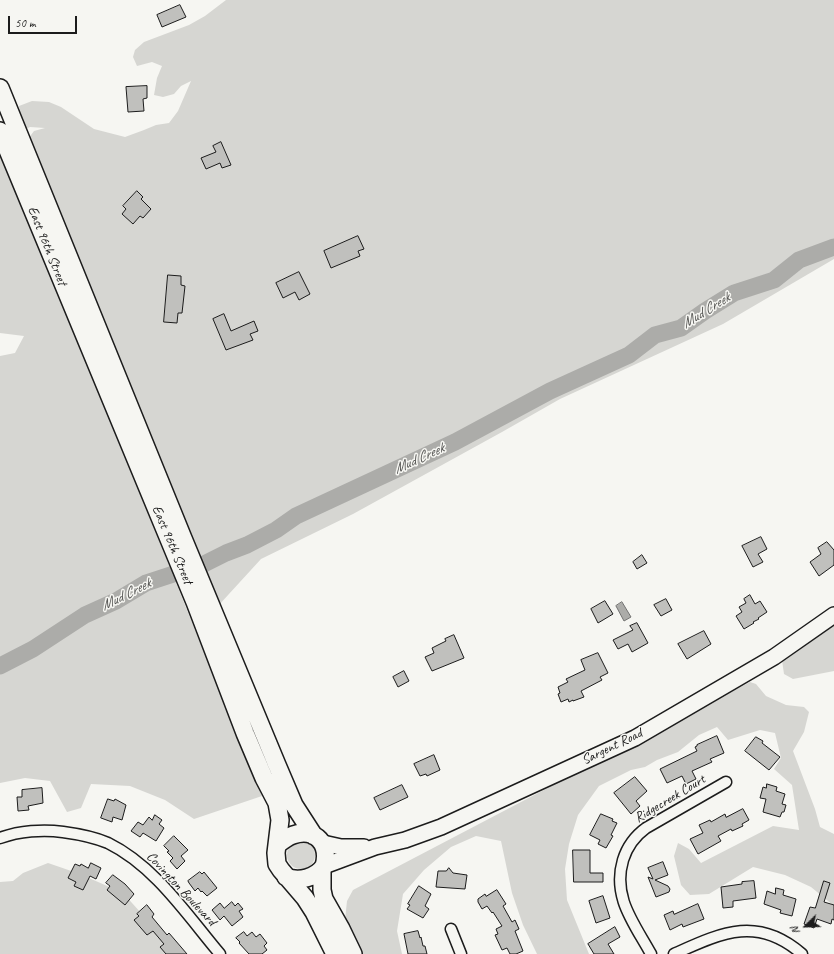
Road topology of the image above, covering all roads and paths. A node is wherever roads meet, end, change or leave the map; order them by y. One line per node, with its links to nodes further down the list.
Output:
1 (0, 88): 3 (main road, East 96th Street)
2 (0, 131): 3 (main road, East 96th Street)
3 (176, 539): 4 (main road, East 96th Street)
4 (201, 600): 8 (main road, East 96th Street); 9 (main road, East 96th Street)
5 (834, 615): 10 (street, Sargent Road)
6 (726, 782): 18 (street, Ridgecreek Court)
7 (0, 838): 14 (street, Covington Boulevard)
8 (318, 839): 9 (main road); 10 (street, Sargent Road); 11 (main road, East 96th Street)
9 (277, 845): 12 (main road, East 96th Street)
10 (375, 847): 11 (street, Sargent Road)
11 (323, 868): 12 (main road); 16 (main road, East 96th Street)
12 (286, 877): 15 (main road, East 96th Street)
13 (451, 929): 17 (street)
14 (220, 954)
15 (335, 954)
16 (353, 954)
17 (461, 954)
18 (651, 954)
19 (674, 954): 20 (street)
20 (802, 954)

